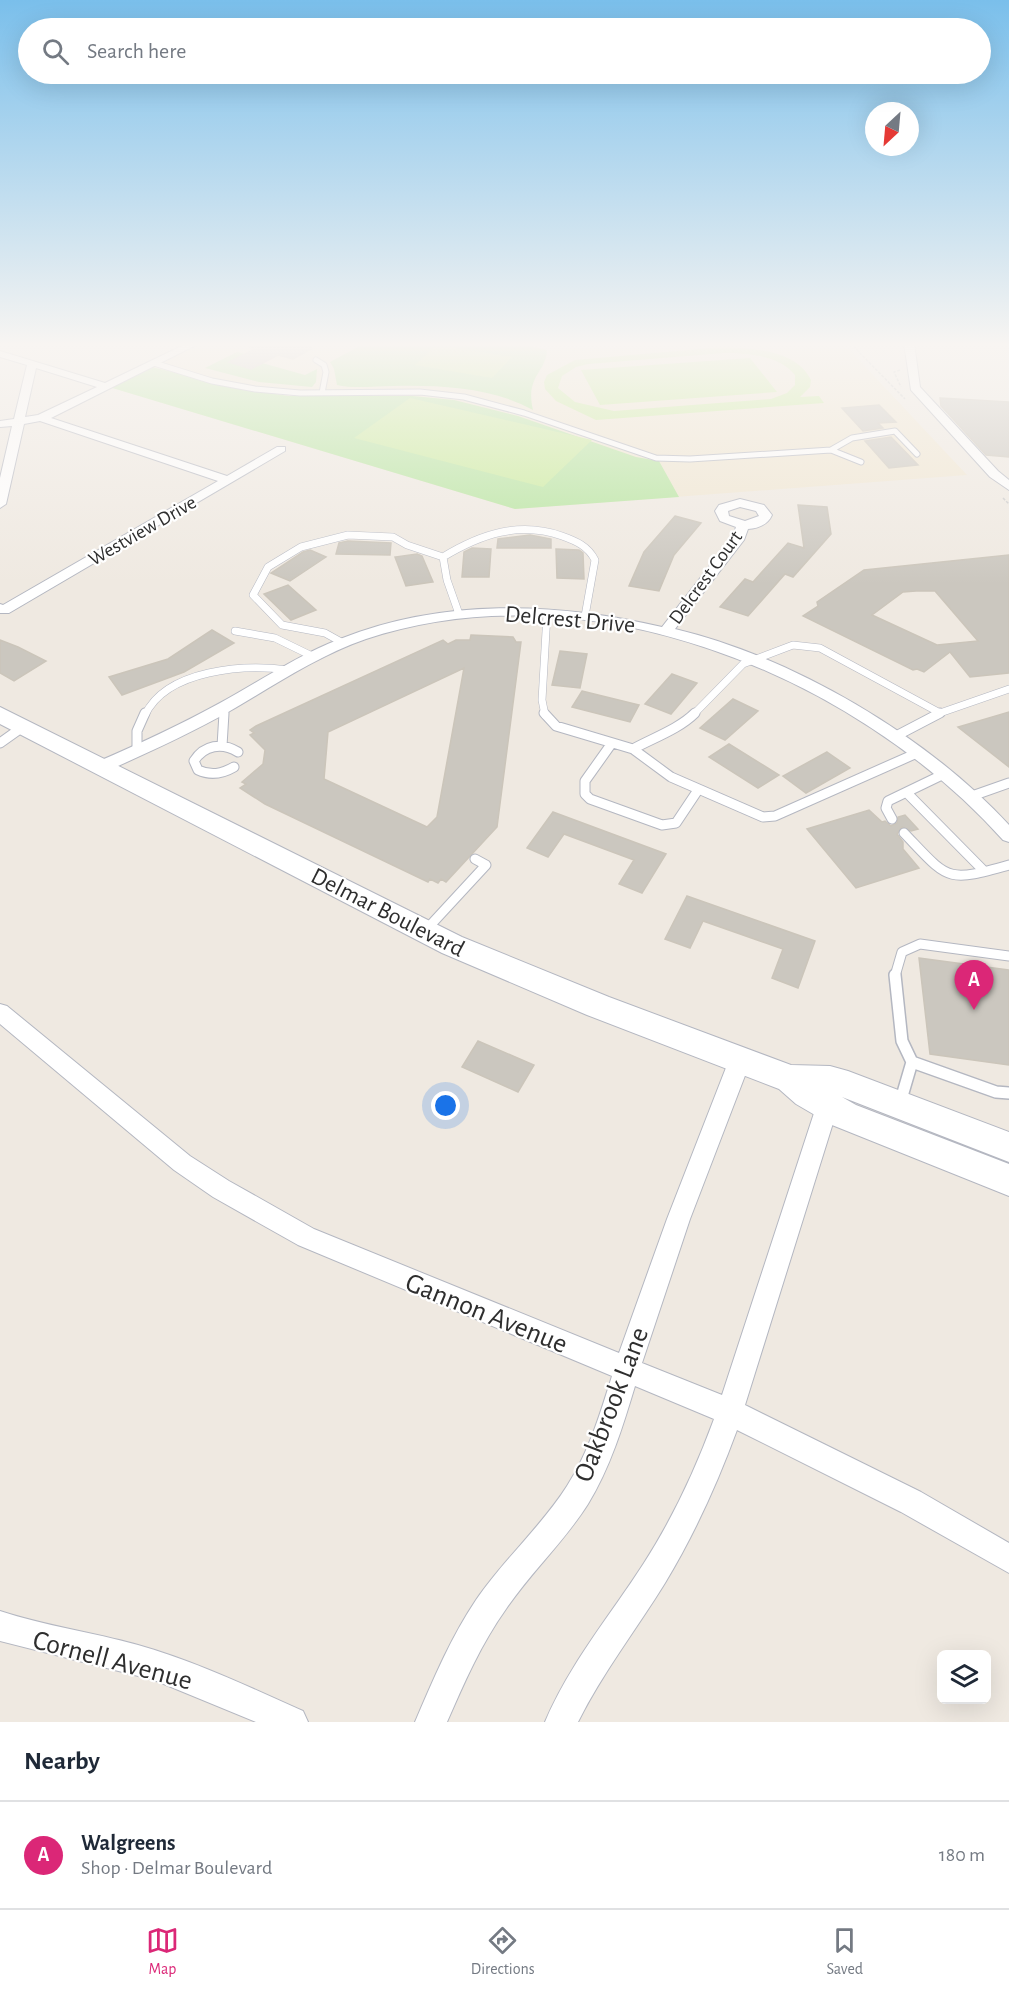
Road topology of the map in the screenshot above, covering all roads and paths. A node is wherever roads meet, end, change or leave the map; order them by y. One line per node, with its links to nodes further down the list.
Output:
1 (19, 423): 11 (street)
2 (57, 423): 9 (street)
3 (554, 423): 6 (lane)
4 (947, 423): 10 (street)
5 (281, 450): 9 (street, Westview Drive)
6 (831, 450): 7 (lane); 8 (lane)
7 (917, 454)
8 (861, 462)
9 (228, 480): 14 (street, Westview Drive)
10 (1009, 486)
11 (0, 504)
12 (743, 525): 18 (street, Delcrest Court)
13 (443, 557): 15 (lane); 17 (lane); 20 (lane)
14 (2, 609)
15 (459, 614): 16 (street, Delcrest Drive); 20 (street, Delcrest Drive)
16 (547, 614): 17 (street, Delcrest Drive); 29 (lane)
17 (585, 616): 18 (street, Delcrest Drive)
18 (667, 630): 22 (street, Delcrest Drive)
19 (235, 631): 21 (lane)
20 (343, 643): 21 (street, Delcrest Drive)
21 (312, 656): 23 (street, Delcrest Drive)
22 (751, 659): 26 (lane); 28 (street, Delcrest Drive); 32 (lane)
23 (288, 670): 25 (street, Delcrest Drive); 33 (lane)
24 (1009, 689): 26 (lane)
25 (224, 708): 31 (lane); 33 (street, Delcrest Drive)
26 (940, 713): 28 (lane)
27 (12, 720): 30 (lane); 36 (main road, Delmar Boulevard)
28 (896, 736): 35 (street, Delcrest Drive)
29 (612, 742): 32 (lane); 40 (lane)
30 (0, 743)
31 (222, 746): 34 (lane); 37 (lane)
32 (633, 749): 40 (lane)
33 (137, 751): 36 (street, Delcrest Drive)
34 (238, 752)
35 (917, 753): 38 (street, Delcrest Drive); 40 (lane)
36 (103, 766): 49 (main road, Delmar Boulevard)
37 (234, 767)
38 (944, 774): 41 (lane); 42 (street, Delcrest Drive)
39 (1009, 783): 42 (lane)
40 (698, 790)
41 (907, 793): 43 (lane); 48 (lane)
42 (972, 796): 45 (street, Delcrest Drive)
43 (892, 819)
44 (904, 833): 48 (lane)
45 (1009, 836)
46 (475, 859): 49 (lane)
47 (1009, 865): 48 (lane)
48 (984, 872)
49 (425, 932): 52 (main road, Delmar Boulevard)
50 (1009, 956): 53 (lane)
51 (0, 1012): 60 (street, Gannon Avenue)
52 (740, 1060): 54 (main road, Delmar Boulevard); 60 (street, Oakbrook Lane)
53 (912, 1062): 55 (lane); 56 (lane)
54 (790, 1079): 56 (main road, Delmar Boulevard); 57 (main road, Delmar Boulevard)
55 (1009, 1094)
56 (900, 1105): 58 (main road, Delmar Boulevard)
57 (827, 1107): 59 (main road, Delmar Boulevard); 61 (street)
58 (1009, 1147)
59 (1009, 1180)
60 (626, 1369): 61 (street, Gannon Avenue); 65 (street, Oakbrook Lane)
61 (730, 1412): 62 (street, Gannon Avenue); 66 (street)
62 (1009, 1559)
63 (0, 1626): 64 (street, Cornell Avenue)
64 (292, 1722)
65 (430, 1722)
66 (561, 1722)

